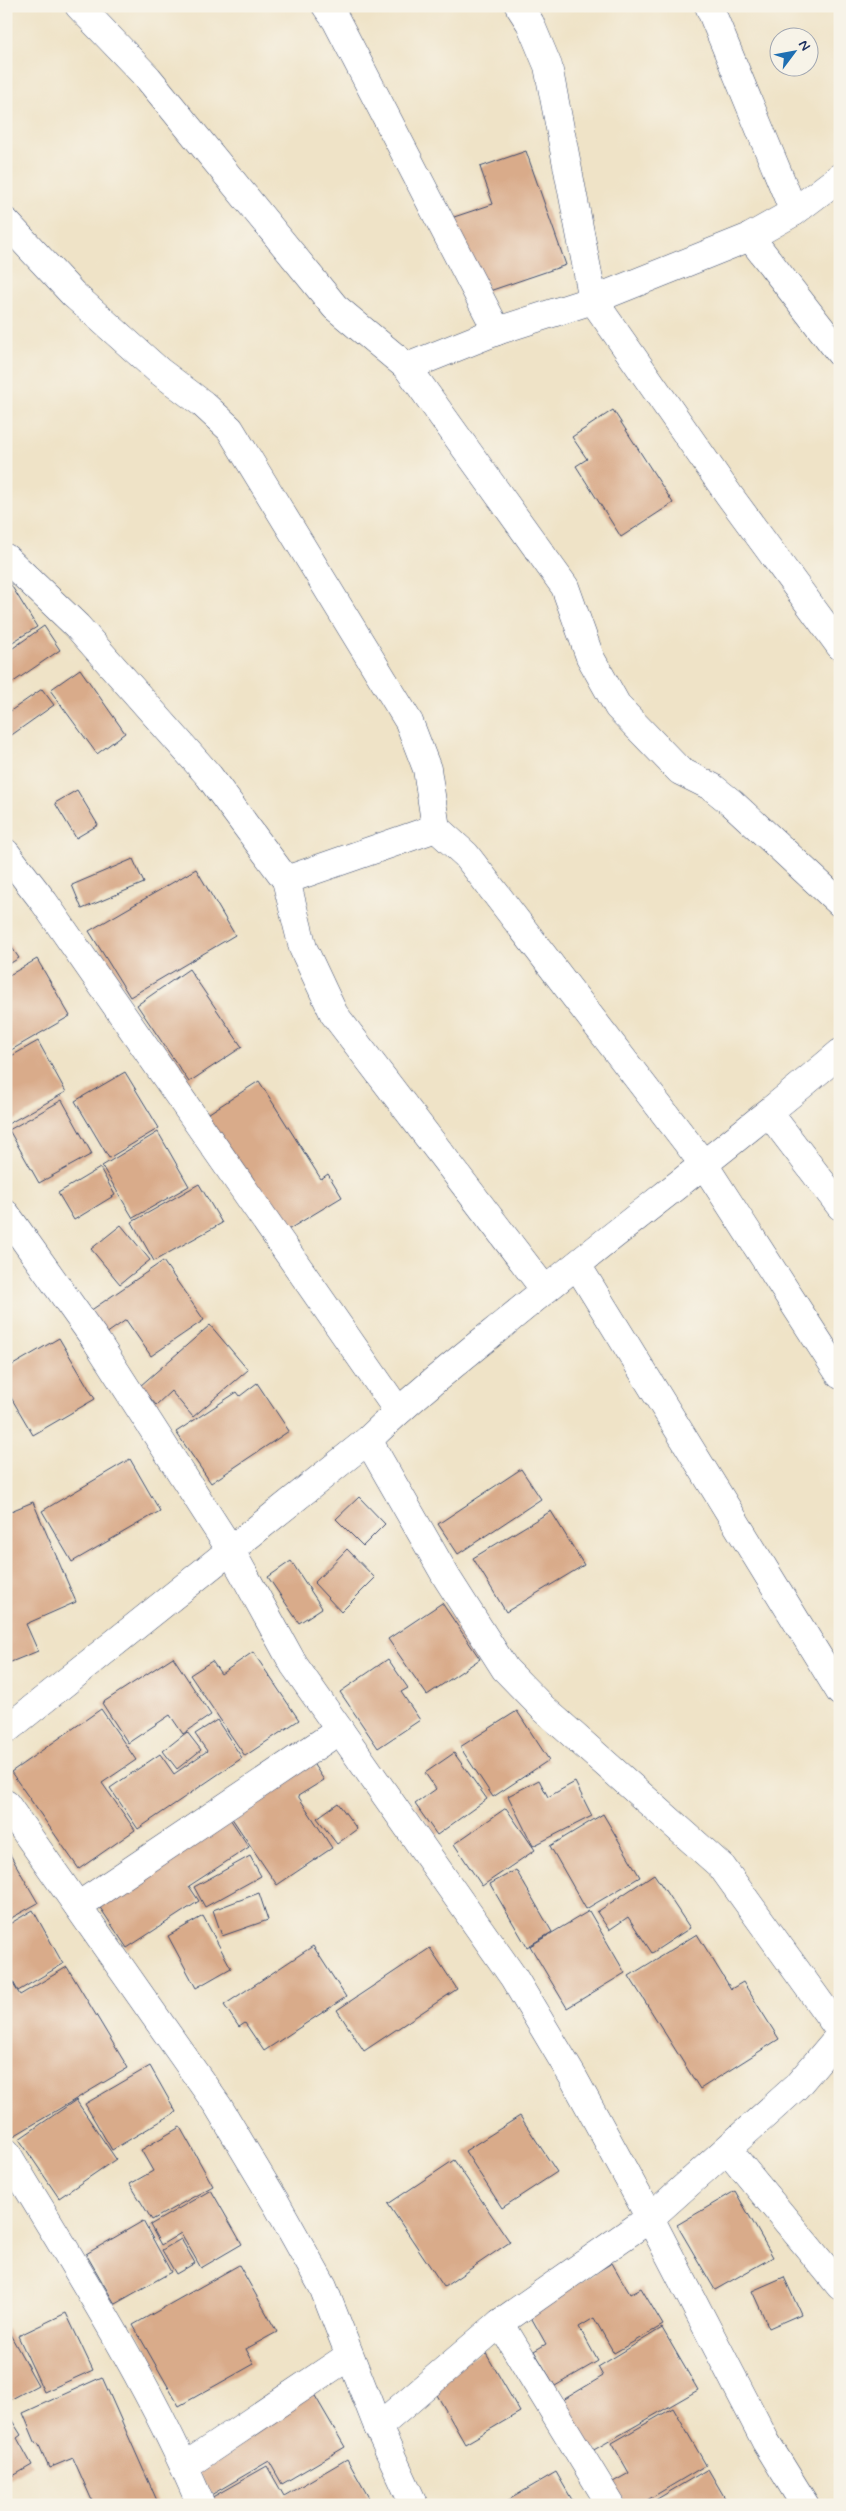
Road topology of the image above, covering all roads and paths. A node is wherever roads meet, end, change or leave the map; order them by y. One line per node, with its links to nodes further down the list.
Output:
1 (79, 6): 12 (street)
2 (326, 6): 10 (street)
3 (519, 6): 9 (street)
4 (709, 6): 6 (street)
5 (840, 177): 6 (street)
6 (794, 212): 8 (street)
7 (6, 222): 15 (street)
8 (750, 237): 9 (street); 11 (street)
9 (593, 300): 10 (street); 14 (street)
10 (497, 332): 12 (street)
11 (840, 354)
12 (407, 367): 18 (street)
13 (6, 558): 17 (street)
14 (840, 646)
15 (436, 828): 17 (street); 21 (street)
16 (6, 853): 27 (street)
17 (286, 880): 25 (street)
18 (840, 903)
19 (840, 1053): 20 (street)
20 (769, 1113): 21 (street); 22 (street)
21 (705, 1166): 24 (street); 26 (street)
22 (840, 1206)
23 (6, 1214): 29 (street)
24 (577, 1265): 25 (street); 30 (street)
25 (544, 1290): 27 (street)
26 (840, 1375)
27 (398, 1411): 28 (street)
28 (368, 1440): 29 (street); 35 (street)
29 (230, 1549): 31 (street); 32 (street)
30 (840, 1692)
31 (6, 1730)
32 (340, 1730): 34 (street); 38 (street)
33 (6, 1804): 34 (street)
34 (78, 1906): 41 (street)
35 (840, 2033): 36 (street)
36 (728, 2150): 38 (street); 39 (street)
37 (6, 2152): 43 (street)
38 (650, 2218): 40 (street); 47 (street)
39 (840, 2286)
40 (500, 2323): 42 (street); 46 (street)
41 (349, 2356): 42 (street); 43 (street)
42 (378, 2427): 45 (street)
43 (185, 2466): 44 (street)
44 (201, 2505)
45 (414, 2505)
46 (612, 2505)
47 (805, 2505)

